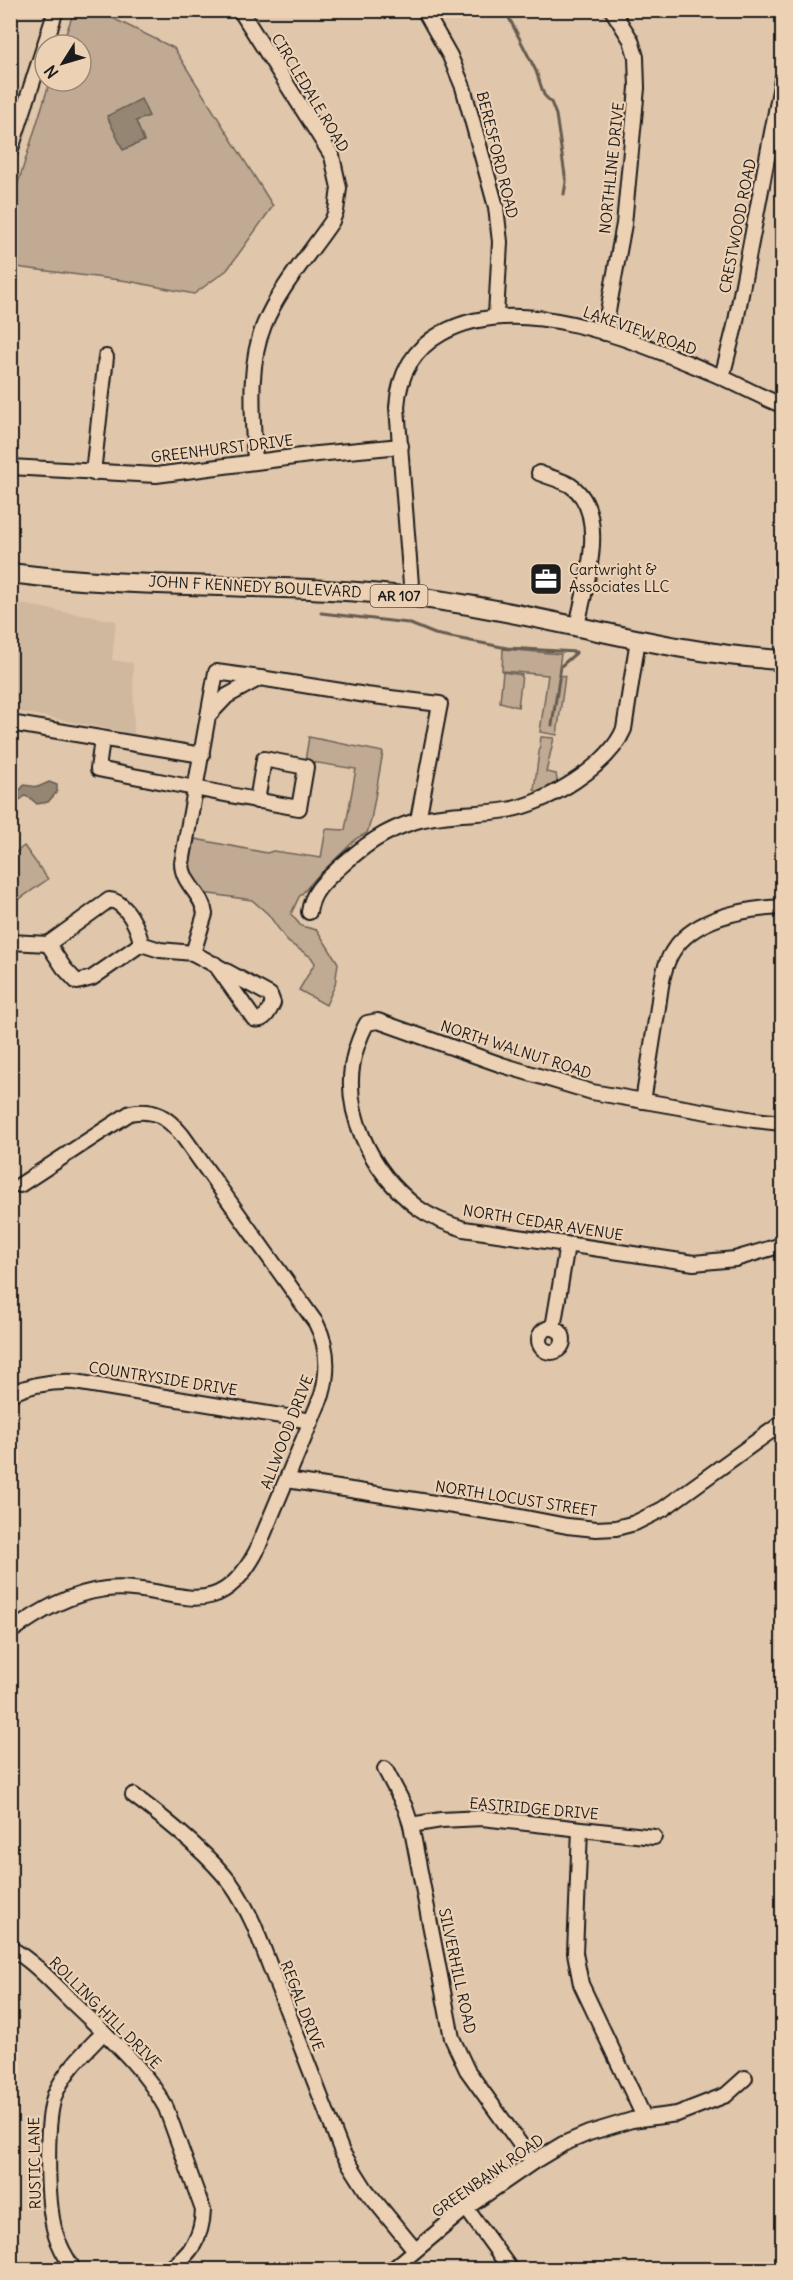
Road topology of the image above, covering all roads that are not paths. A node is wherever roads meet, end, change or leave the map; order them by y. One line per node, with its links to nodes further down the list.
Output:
1 (240, 10): 13 (street, CIRCLEDALE ROAD)
2 (424, 10): 7 (street, BERESFORD ROAD)
3 (612, 10): 8 (street, NORTHLINE DRIVE)
4 (55, 11): 6 (street)
5 (783, 80): 10 (street, CRESTWOOD ROAD)
6 (10, 152)
7 (496, 316): 8 (street, LAKEVIEW ROAD); 12 (street, LAKEVIEW ROAD)
8 (604, 333): 10 (street, LAKEVIEW ROAD)
9 (106, 357): 15 (street)
10 (722, 377): 11 (street, LAKEVIEW ROAD)
11 (783, 405)
12 (401, 446): 13 (street, GREENHURST DRIVE); 18 (street, LAKEVIEW ROAD)
13 (255, 462): 15 (street, GREENHURST DRIVE)
14 (10, 467): 15 (street, GREENHURST DRIVE)
15 (93, 473)
16 (539, 473): 19 (street)
17 (10, 573): 18 (main road, JOHN F KENNEDY BOULEVARD / AR 107)
18 (412, 597): 19 (main road, JOHN F KENNEDY BOULEVARD / AR 107)
19 (577, 627): 20 (main road, JOHN F KENNEDY BOULEVARD / AR 107)
20 (638, 639): 21 (main road, JOHN F KENNEDY BOULEVARD / AR 107); 29 (street)
21 (783, 660)
22 (260, 678): 23 (street); 23 (street); 29 (street)
23 (208, 716): 26 (street)
24 (10, 723): 25 (street)
25 (102, 739): 26 (street); 27 (street)
26 (202, 755): 27 (street)
27 (196, 789): 28 (street); 35 (street)
28 (257, 801): 28 (street)
29 (418, 820): 31 (street)
30 (783, 907): 38 (street)
31 (309, 912)
32 (10, 942): 33 (street)
33 (48, 944): 34 (street); 34 (street)
34 (141, 944): 35 (street)
35 (193, 953): 36 (street)
36 (215, 964)
37 (359, 1041): 38 (street, NORTH WALNUT ROAD); 41 (street, NORTH CEDAR AVENUE)
38 (643, 1101): 39 (street, NORTH WALNUT ROAD)
39 (783, 1123)
40 (20, 1185): 45 (street, ALLWOOD DRIVE)
41 (567, 1245): 42 (street, NORTH CEDAR AVENUE); 43 (street)
42 (783, 1245)
43 (554, 1328)
44 (10, 1394): 45 (street, COUNTRYSIDE DRIVE)
45 (311, 1421): 47 (street, ALLWOOD DRIVE)
46 (783, 1423): 47 (street, NORTH LOCUST STREET)
47 (287, 1480): 48 (street, ALLWOOD DRIVE)
48 (10, 1632)
49 (385, 1769): 51 (street, SILVERHILL ROAD)
50 (133, 1795): 60 (street, REGAL DRIVE)
51 (411, 1825): 52 (street, EASTRIDGE DRIVE); 58 (street, SILVERHILL ROAD)
52 (580, 1829): 53 (street, EASTRIDGE DRIVE); 57 (street)
53 (654, 1837)
54 (10, 1948): 55 (street, ROLLING HILL DRIVE)
55 (104, 2032): 61 (street, RUSTIC LANE); 62 (street, ROLLING HILL DRIVE)
56 (745, 2078): 57 (street, GREENBANK ROAD)
57 (644, 2117): 58 (street, GREENBANK ROAD)
58 (533, 2162): 59 (street, GREENBANK ROAD)
59 (466, 2208): 60 (street, GREENBANK ROAD); 64 (street)
60 (415, 2250): 63 (street, GREENBANK ROAD)
61 (74, 2270)
62 (168, 2270)
63 (392, 2270)
64 (511, 2270)

